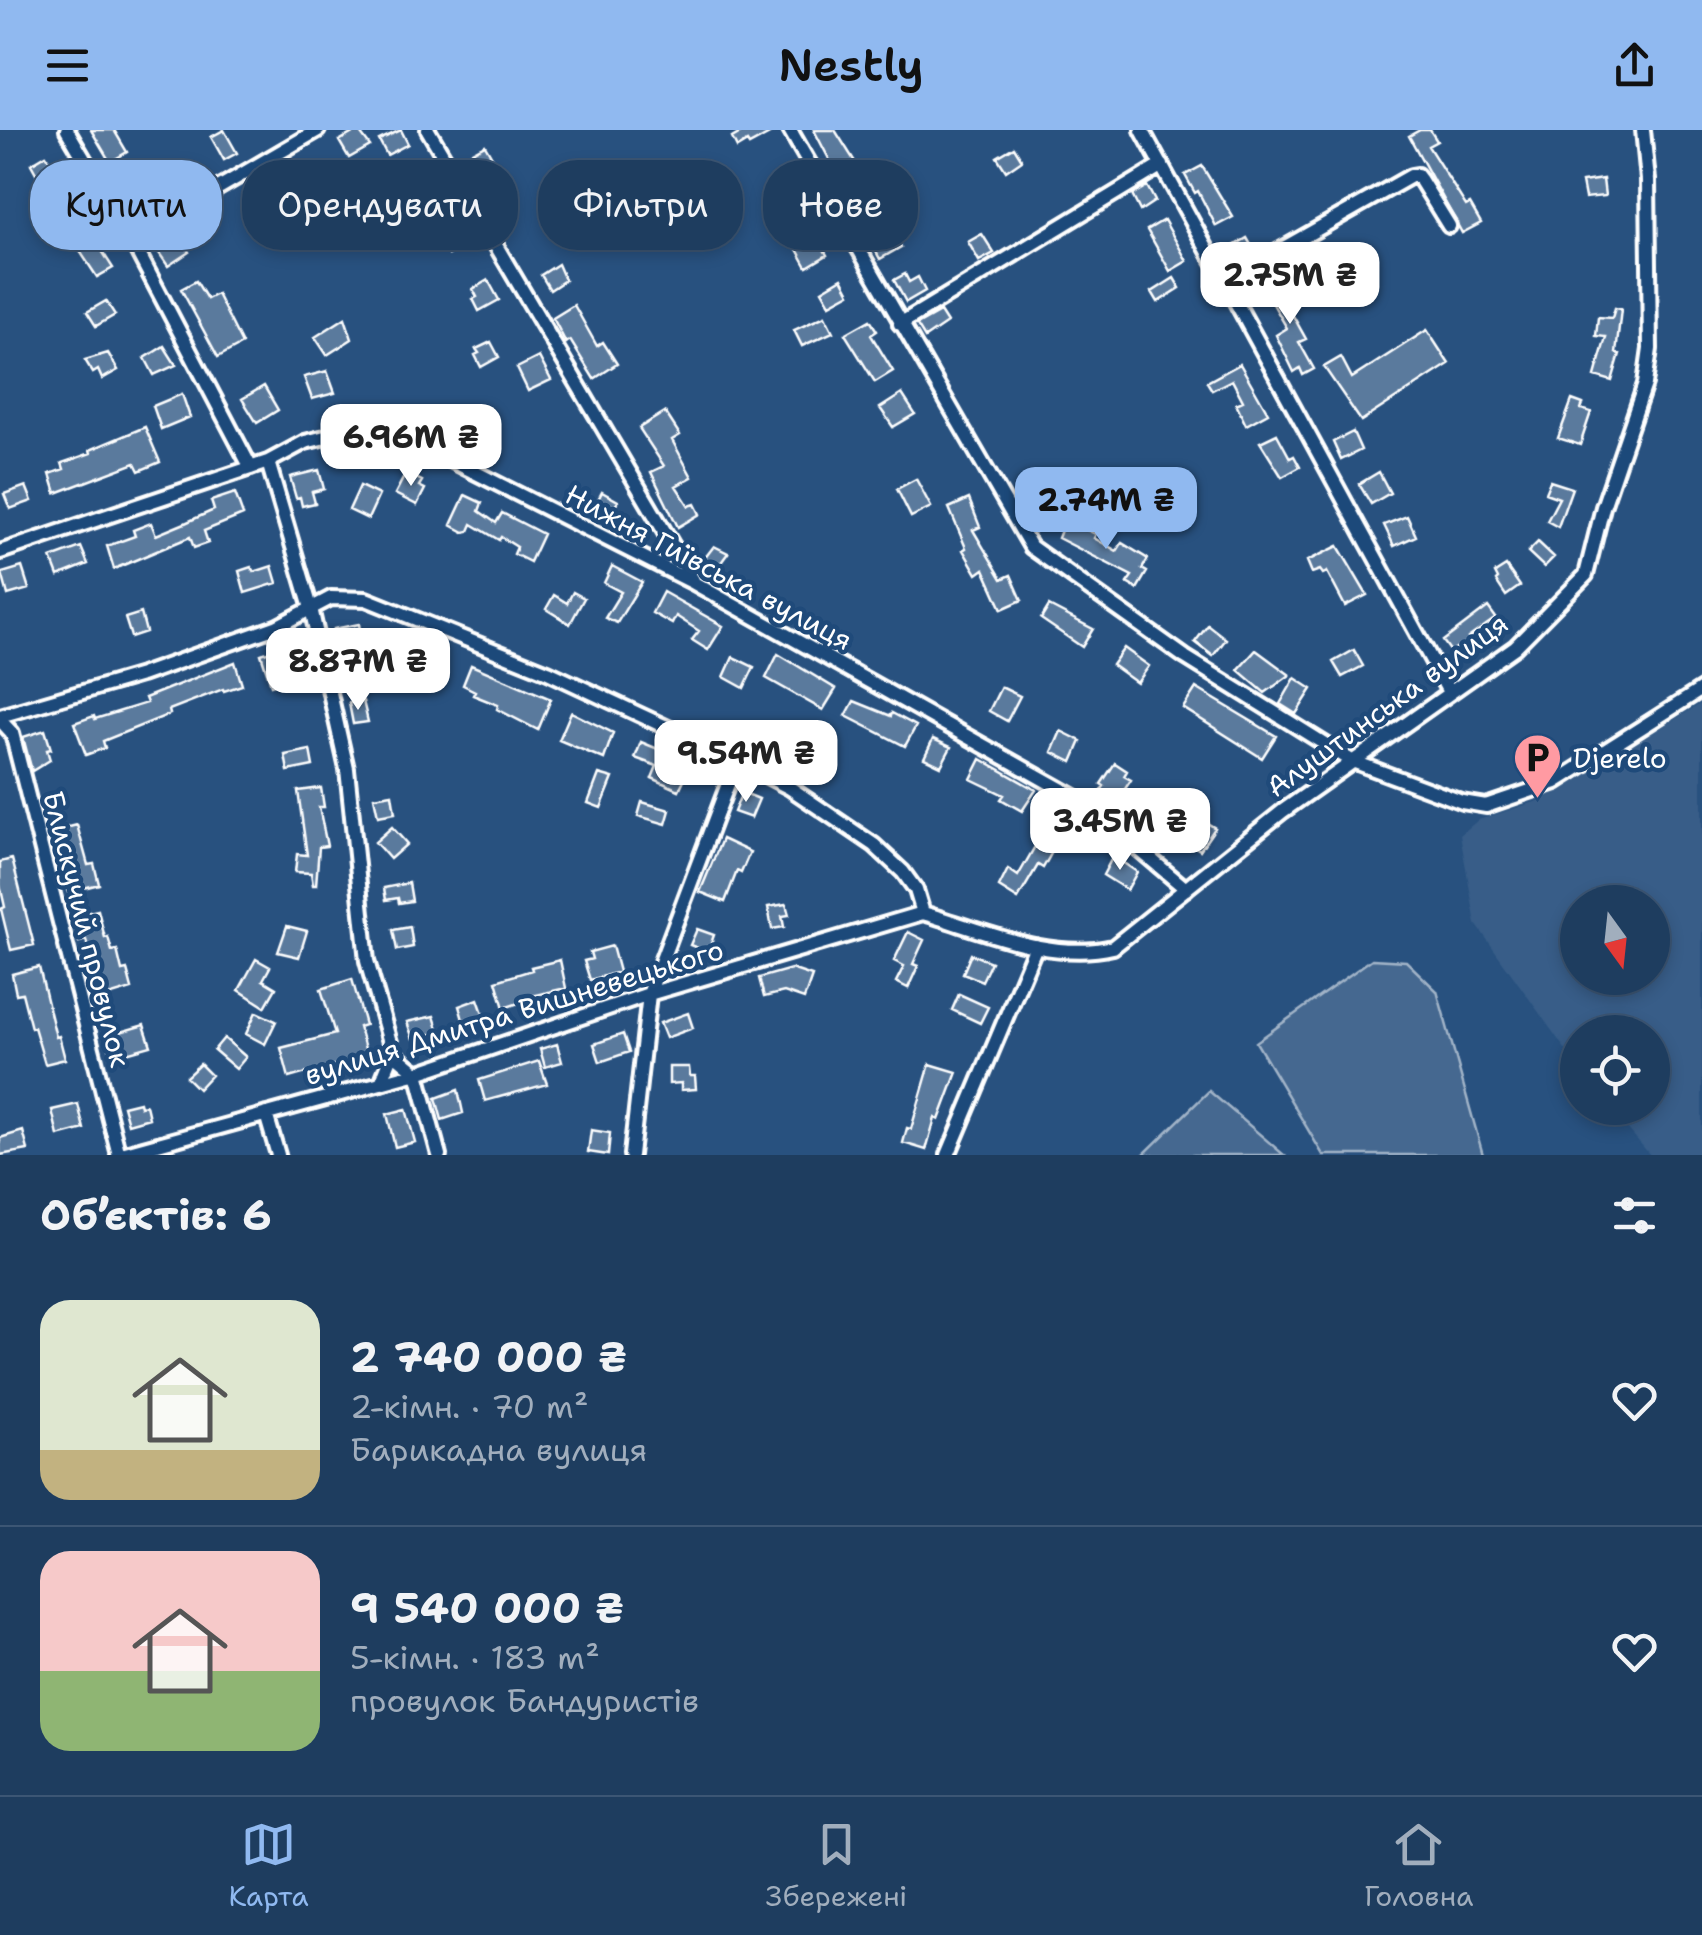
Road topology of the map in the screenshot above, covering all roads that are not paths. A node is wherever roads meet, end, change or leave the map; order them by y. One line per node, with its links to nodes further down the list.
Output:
1 (67, 130): 7 (street)
2 (318, 130): 9 (street)
3 (428, 130): 17 (street)
4 (790, 130): 13 (street)
5 (1142, 130): 8 (street)
6 (1643, 130): 20 (street, Алуштинська вулиця)
7 (85, 160)
8 (1162, 165): 12 (street); 13 (street)
9 (222, 186)
10 (1449, 226): 12 (street)
11 (137, 250): 15 (street)
12 (1226, 281): 20 (street)
13 (900, 324): 23 (street)
14 (268, 462): 15 (street, Нижня Гиївська вулиця); 17 (street, Нижня Гиївська вулиця); 18 (street)
15 (251, 468): 16 (street, Нижня Гиївська вулиця)
16 (0, 552)
17 (694, 583): 24 (street, Нижня Гиївська вулиця)
18 (311, 608): 21 (street); 22 (street); 28 (street)
19 (1702, 689): 23 (street)
20 (1449, 692): 23 (street, Алуштинська вулиця)
21 (0, 718): 32 (street, Блискучий провулок)
22 (737, 760): 25 (street); 27 (street)
23 (1352, 762): 24 (street, Алуштинська вулиця)
24 (1186, 888): 26 (street, Алуштинська вулиця)
25 (923, 913): 26 (street); 27 (street, вулиця Дмитра Вишневецького)
26 (1036, 946): 36 (street)
27 (649, 994): 29 (street, вулиця Дмитра Вишневецького); 35 (street)
28 (393, 1053): 29 (street); 30 (street)
29 (417, 1073): 30 (street, вулиця Дмитра Вишневецького); 34 (street)
30 (381, 1083): 31 (street, вулиця Дмитра Вишневецького)
31 (266, 1114): 32 (street, вулиця Дмитра Вишневецького); 33 (street)
32 (118, 1155)
33 (278, 1155)
34 (439, 1155)
35 (631, 1155)
36 (948, 1155)

